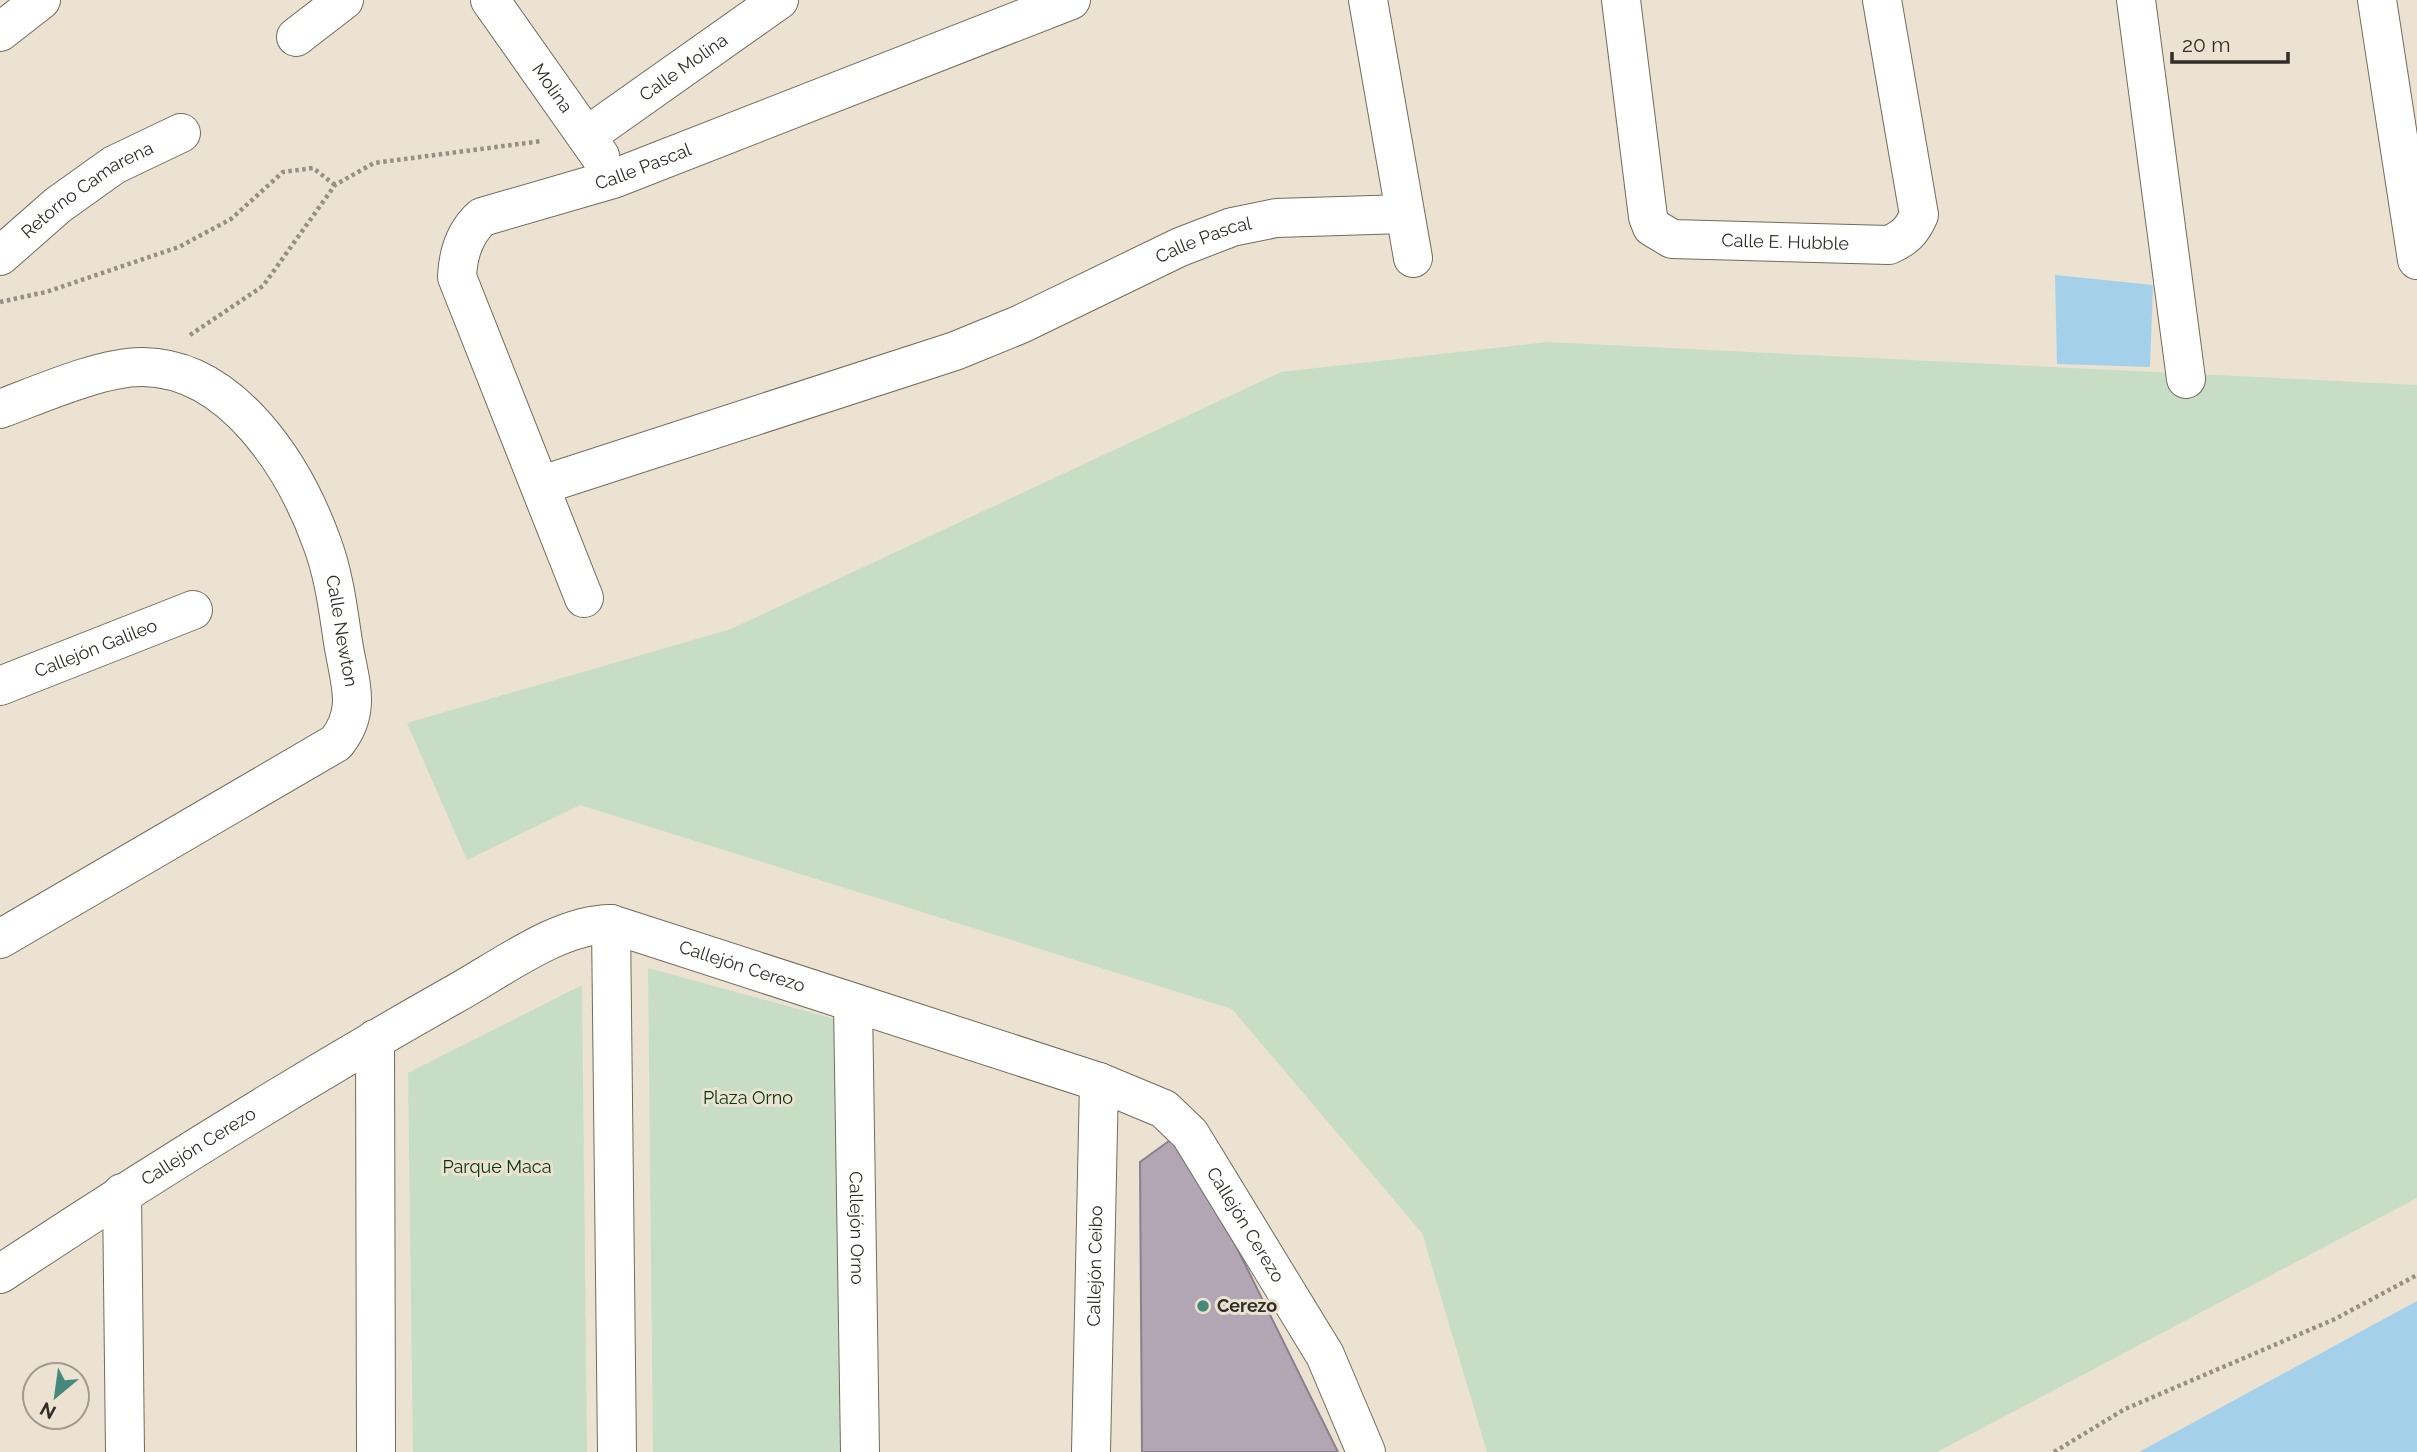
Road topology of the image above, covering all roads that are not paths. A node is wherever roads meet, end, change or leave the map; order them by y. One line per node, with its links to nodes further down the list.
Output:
1 (41, 0): 11 (street)
2 (344, 0): 12 (street)
3 (490, 0): 14 (street, Molina)
4 (779, 0): 14 (street, Calle Molina)
5 (1072, 0): 15 (street, Calle Pascal)
6 (1368, 0): 16 (street)
7 (1621, 0): 8 (street, Calle E. Hubble)
8 (1882, 0)
9 (2136, 0): 20 (street)
10 (2376, 0): 19 (street)
11 (0, 32)
12 (296, 37)
13 (181, 133): 17 (street, Retorno Camarena)
14 (588, 135): 15 (street, Molina)
15 (613, 179): 22 (street, Calle Pascal)
16 (1404, 214): 18 (street); 22 (street, Calle Pascal)
17 (0, 256)
18 (1413, 258)
19 (2417, 260)
20 (2186, 379)
21 (0, 409): 27 (street, Calle Newton)
22 (542, 485): 23 (street, Calle Pascal)
23 (584, 598)
24 (193, 610): 25 (street, Callejón Galileo)
25 (0, 686)
26 (611, 924): 28 (street, Callejón Cerezo); 29 (street, Callejón Cerezo); 35 (street)
27 (0, 939)
28 (853, 1004): 30 (street, Callejón Cerezo); 36 (street, Callejón Orno)
29 (375, 1040): 31 (street, Callejón Cerezo); 34 (street)
30 (1099, 1082): 37 (street, Callejón Ceibo); 38 (street, Callejón Cerezo)
31 (122, 1193): 32 (street, Callejón Cerezo); 33 (street)
32 (0, 1274)
33 (125, 1452)
34 (376, 1452)
35 (617, 1452)
36 (860, 1452)
37 (1091, 1452)
38 (1366, 1452)

